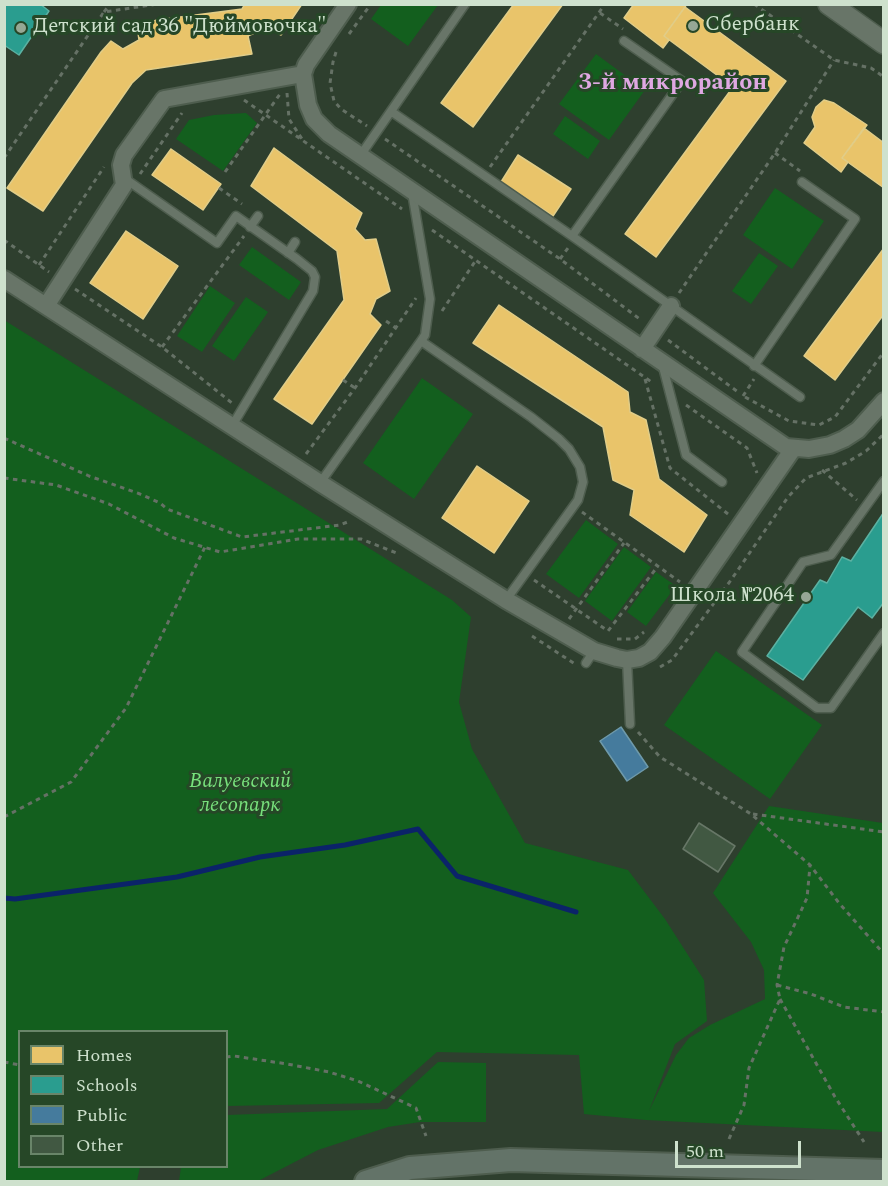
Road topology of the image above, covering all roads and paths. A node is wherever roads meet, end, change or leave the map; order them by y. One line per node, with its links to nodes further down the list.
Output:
1 (110, 4): 9 (path)
2 (158, 4): 9 (path)
3 (348, 4): 15 (street)
4 (371, 4): 11 (path)
5 (465, 4): 20 (lane)
6 (605, 4): 27 (path)
7 (754, 4): 14 (path)
8 (829, 4): 12 (street)
9 (104, 12): 25 (path)
10 (624, 41): 35 (lane)
11 (343, 42)
12 (884, 43)
13 (336, 52): 22 (path)
14 (834, 60): 16 (path); 43 (path)
15 (303, 74): 24 (street); 28 (street)
16 (884, 77)
17 (287, 84): 23 (path)
18 (243, 100): 21 (path)
19 (192, 111): 28 (path)
20 (392, 112): 22 (lane); 27 (lane)
21 (265, 116): 23 (path); 26 (path)
22 (376, 133): 24 (lane); 46 (path)
23 (305, 143): 33 (path)
24 (360, 156): 31 (street)
25 (4, 158)
26 (225, 172)
27 (484, 175): 35 (lane)
28 (128, 181): 34 (lane); 40 (street)
29 (802, 182): 52 (lane)
30 (219, 188): 32 (path)
31 (412, 192): 33 (lane); 49 (street)
32 (258, 216): 34 (lane)
33 (417, 220): 47 (lane); 55 (path)
34 (250, 227): 38 (lane); 48 (path)
35 (572, 236): 43 (lane)
36 (4, 240): 40 (path)
37 (295, 242): 38 (lane)
38 (288, 253): 58 (lane)
39 (4, 279): 42 (street)
40 (62, 281): 42 (street); 48 (path)
41 (418, 294): 45 (path)
42 (46, 306): 59 (street)
43 (671, 306): 46 (street); 52 (lane)
44 (386, 321): 45 (path)
45 (396, 328): 54 (path)
46 (654, 330): 49 (street); 50 (path)
47 (421, 341): 65 (lane); 81 (lane)
48 (162, 347): 58 (path)
49 (642, 349): 51 (street)
50 (884, 351)
51 (662, 363): 55 (lane); 62 (street)
52 (754, 366): 56 (lane)
53 (343, 380): 54 (path)
54 (355, 388): 65 (path)
55 (670, 394): 66 (path); 68 (lane)
56 (800, 397)
57 (884, 401): 62 (street)
58 (241, 411): 59 (lane)
59 (232, 426): 65 (street)
60 (884, 434): 63 (path)
61 (4, 438): 74 (path)
62 (793, 449): 87 (street)
63 (822, 470): 69 (path); 71 (path)
64 (4, 478): 76 (path)
65 (324, 478): 81 (street)
66 (751, 481)
67 (884, 481): 71 (lane)
68 (722, 482)
69 (788, 497)
70 (734, 506): 73 (path)
71 (866, 506): 85 (lane)
72 (581, 511): 75 (path)
73 (728, 514)
74 (352, 520)
75 (624, 543): 78 (path); 82 (path)
76 (205, 547): 77 (path); 90 (path)
77 (405, 556)
78 (658, 566): 80 (path); 82 (path)
79 (532, 579): 82 (path)
80 (680, 582)
81 (506, 600): 87 (street)
82 (576, 610): 83 (path)
83 (561, 616)
84 (650, 626): 86 (path)
85 (884, 633)
86 (614, 639)
87 (627, 660): 88 (lane)
88 (630, 724): 89 (path)
89 (751, 814): 91 (path); 92 (path)
90 (4, 817)
91 (884, 832)
92 (810, 865): 93 (path); 94 (path)
93 (884, 954)
94 (777, 985): 95 (path); 96 (path)
95 (780, 999): 99 (path); 100 (path)
96 (884, 1012)
97 (228, 1057): 98 (path)
98 (426, 1136)
99 (729, 1139)
100 (864, 1142)
101 (884, 1171): 102 (main road)
102 (366, 1182)

